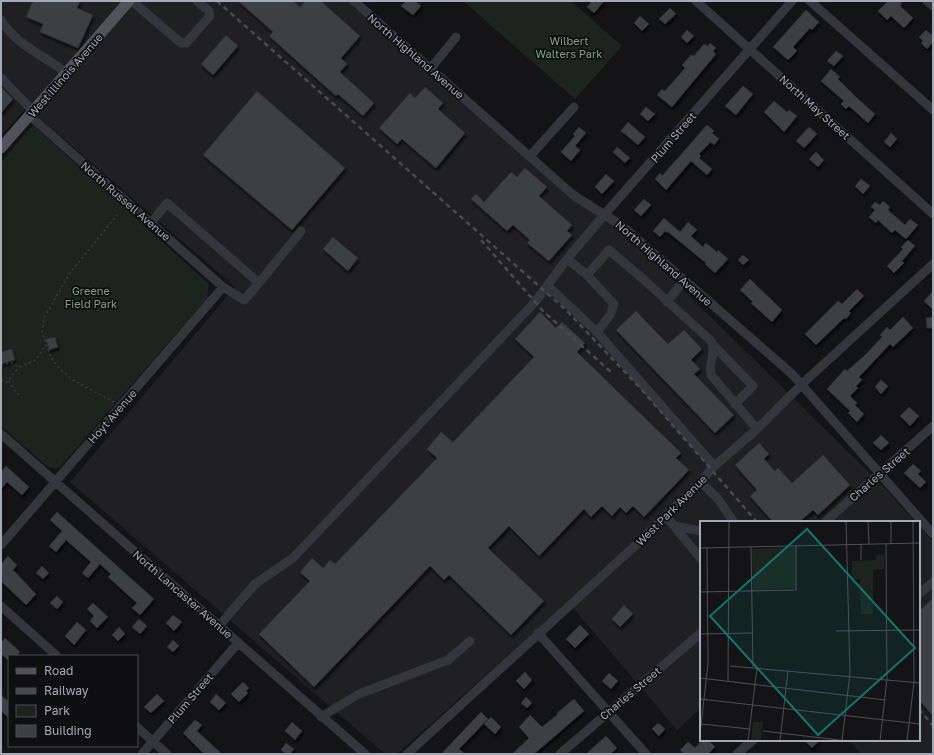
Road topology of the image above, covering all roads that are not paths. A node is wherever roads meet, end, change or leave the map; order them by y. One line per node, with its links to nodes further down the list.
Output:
1 (130, 1): 2 (street); 13 (main road, West Illinois Avenue)
2 (197, 1)
3 (354, 1): 12 (street, North Highland Avenue)
4 (696, 1): 11 (street, North May Street)
5 (792, 1): 11 (street, Plum Street)
6 (810, 1): 16 (street)
7 (927, 1): 8 (street)
8 (933, 6)
9 (2, 25): 13 (street)
10 (456, 37): 12 (street)
11 (750, 49): 20 (street, North May Street); 21 (street, Plum Street)
12 (431, 68): 19 (street, North Highland Avenue)
13 (66, 73): 17 (main road, West Illinois Avenue)
14 (1, 78): 17 (street, North Russell Avenue)
15 (574, 107): 19 (street)
16 (933, 110)
17 (31, 113): 18 (main road, West Illinois Avenue); 22 (street, North Russell Avenue)
18 (1, 148)
19 (530, 156): 21 (street, North Highland Avenue)
20 (933, 214)
21 (604, 215): 24 (street, Plum Street); 27 (street, North Highland Avenue)
22 (151, 223): 28 (street); 30 (street, North Russell Avenue)
23 (301, 231): 28 (street)
24 (567, 259): 26 (street); 29 (street, Plum Street)
25 (933, 264): 34 (street, West Park Avenue)
26 (587, 276): 31 (street); 32 (street)
27 (684, 280): 31 (street); 34 (street, North Highland Avenue)
28 (259, 283): 30 (street, North Russell Avenue)
29 (548, 286): 32 (street); 54 (street, Plum Street)
30 (222, 287): 41 (street, Hoyt Avenue)
31 (667, 302): 33 (street)
32 (597, 332): 39 (street)
33 (714, 346): 35 (street); 35 (street)
34 (802, 384): 37 (street, West Park Avenue); 40 (street, North Highland Avenue)
35 (735, 404): 37 (street)
36 (933, 426): 40 (street, Charles Street)
37 (757, 429): 39 (street, West Park Avenue)
38 (1, 434): 41 (street, North Lancaster Avenue)
39 (714, 466): 42 (street, West Park Avenue)
40 (880, 473): 45 (street, Charles Street); 48 (street, North Highland Avenue)
41 (56, 482): 49 (street, Hoyt Avenue); 54 (street, North Lancaster Avenue)
42 (701, 482): 43 (street, West Park Avenue); 44 (street)
43 (666, 516): 46 (street); 55 (street, West Park Avenue)
44 (733, 521)
45 (825, 521)
46 (674, 526): 47 (street); 50 (street)
47 (700, 531)
48 (933, 534)
49 (1, 545)
50 (700, 558)
51 (933, 582): 52 (street)
52 (920, 593)
53 (1, 606): 59 (street)
54 (219, 626): 58 (street, North Lancaster Avenue)
55 (538, 633): 60 (street); 68 (street, West Park Avenue)
56 (700, 634): 60 (street, Charles Street)
57 (470, 641): 61 (street)
58 (238, 643): 61 (street, North Lancaster Avenue); 63 (street, Plum Street)
59 (56, 655)
60 (608, 712): 69 (street, Charles Street); 70 (street)
61 (321, 717): 67 (street, North Lancaster Avenue)
62 (138, 728): 63 (street)
63 (153, 741): 65 (street, Plum Street); 66 (street)
64 (751, 741): 71 (street)
65 (142, 754)
66 (167, 754)
67 (365, 754)
68 (406, 754)
69 (560, 754)
70 (646, 754)
71 (737, 754)

